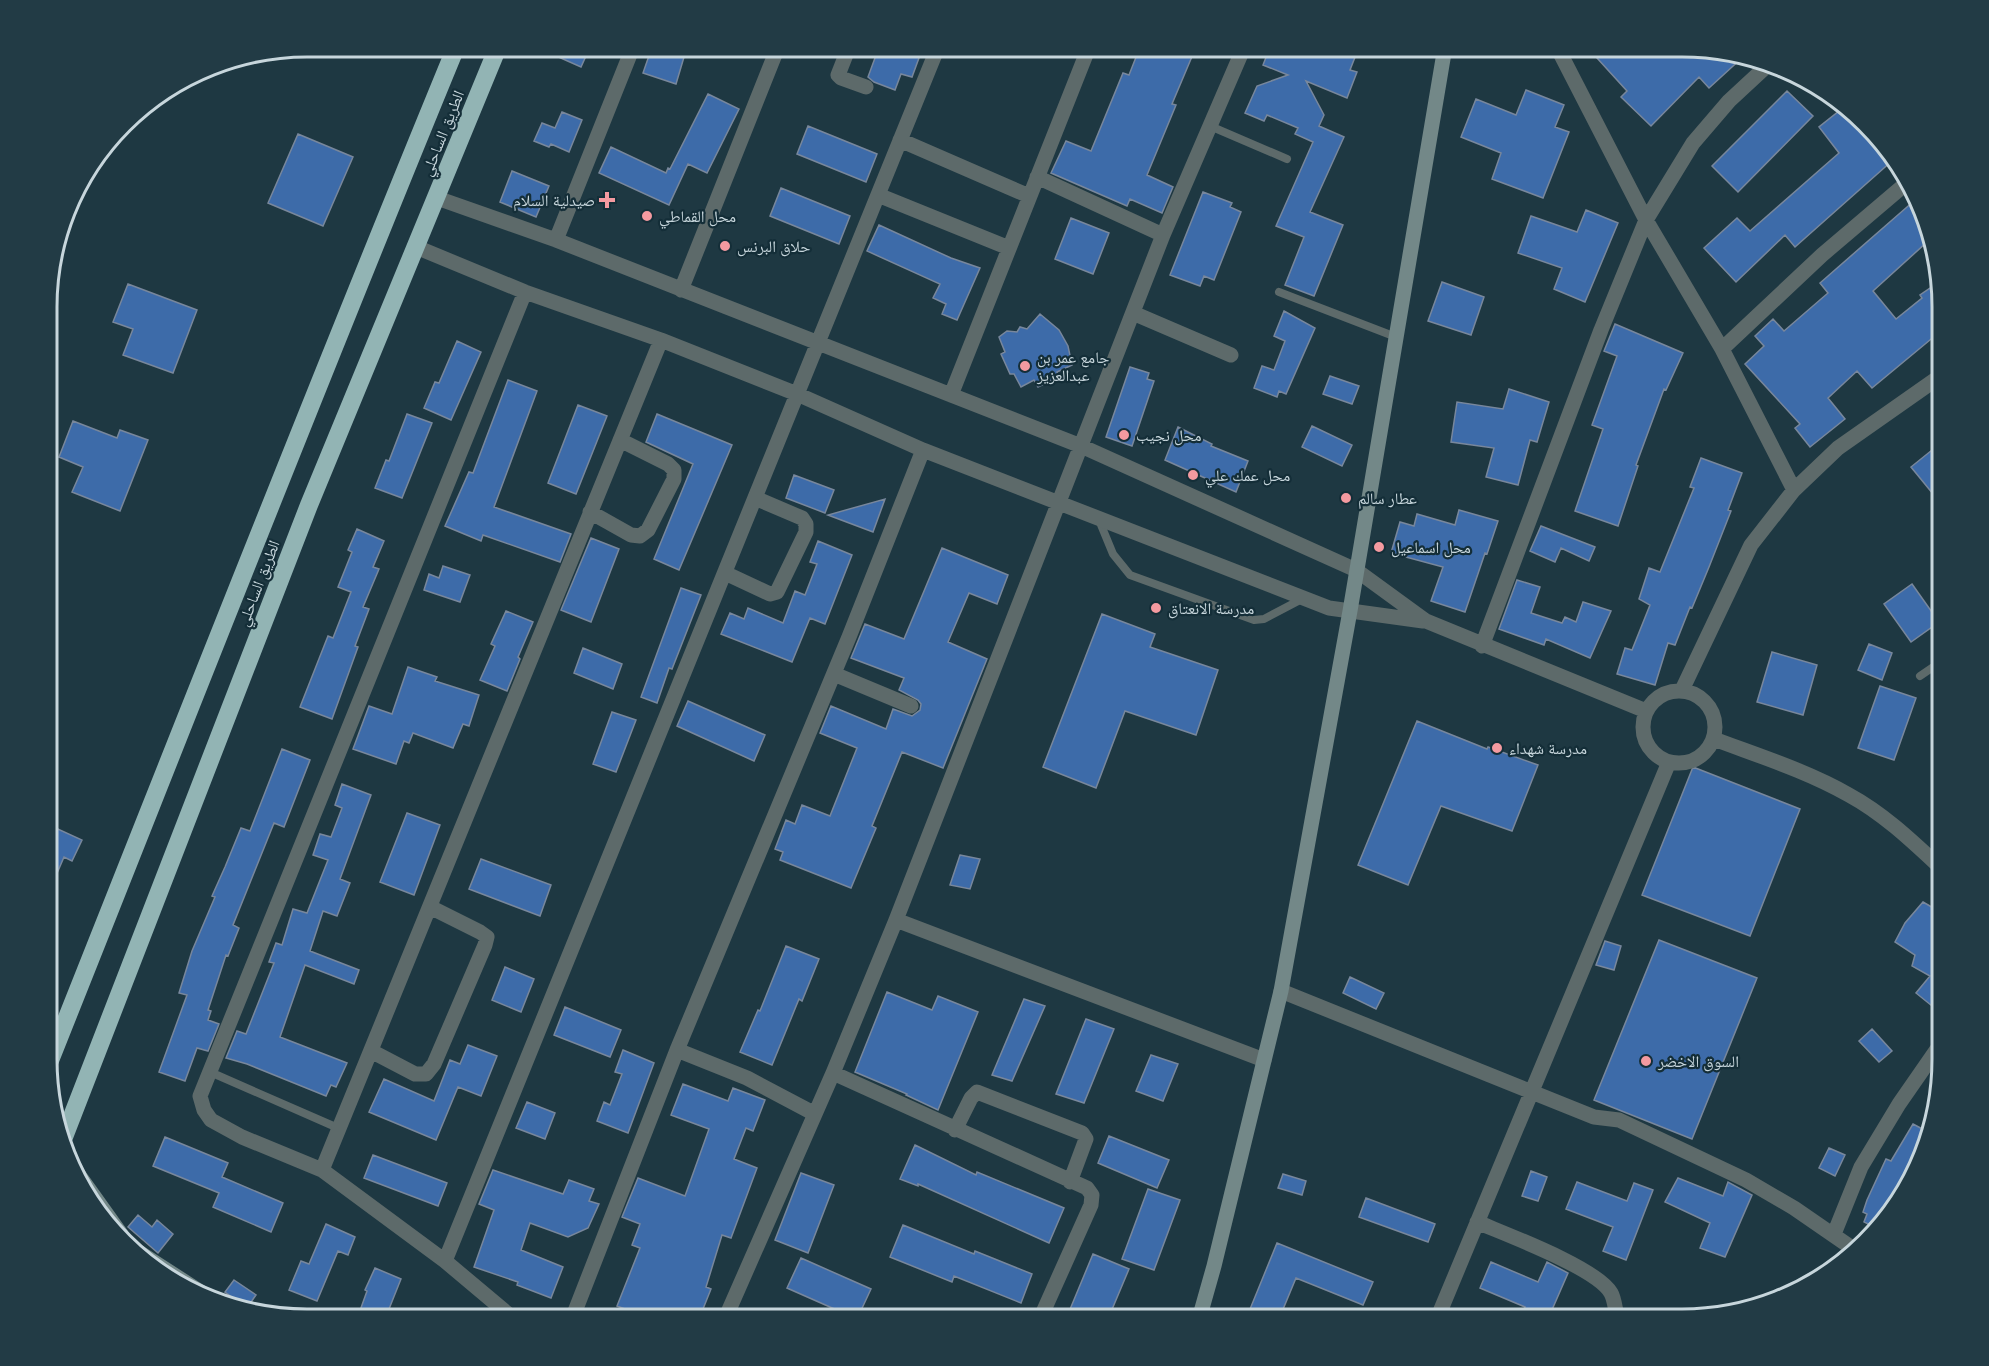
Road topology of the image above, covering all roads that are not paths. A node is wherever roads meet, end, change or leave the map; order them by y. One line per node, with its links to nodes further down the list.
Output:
1 (451, 57): 64 (highway, الطريق الساحلي)
2 (494, 57): 20 (highway, الطريق الساحلي)
3 (629, 57): 23 (street)
4 (774, 57): 26 (street)
5 (845, 57): 12 (street)
6 (934, 57): 14 (street)
7 (1085, 57): 16 (street)
8 (1240, 57): 13 (street)
9 (1443, 57): 30 (street)
10 (1562, 57): 21 (street)
11 (1762, 70): 21 (street)
12 (866, 87)
13 (1210, 126): 15 (lane); 22 (street)
14 (900, 140): 18 (street); 19 (street)
15 (1287, 159)
16 (1037, 177): 19 (street); 22 (street)
17 (1901, 188): 33 (street)
18 (878, 195): 25 (street); 32 (street)
19 (1029, 196): 25 (street)
20 (437, 198): 23 (street); 24 (highway, الطريق الساحلي)
21 (1646, 220): 33 (street); 51 (street)
22 (1163, 235): 29 (street)
23 (556, 240): 26 (street)
24 (416, 247): 27 (street); 73 (highway, الطريق الساحلي)
25 (1009, 248): 37 (street)
26 (681, 290): 32 (street)
27 (525, 292): 31 (street); 69 (street)
28 (1279, 292): 30 (lane)
29 (1133, 314): 34 (street); 39 (street)
30 (1396, 336): 46 (street)
31 (661, 340): 36 (street); 38 (street)
32 (818, 342): 36 (street); 37 (street)
33 (1722, 350): 41 (street)
34 (1231, 355)
35 (1932, 382): 41 (street)
36 (797, 394): 40 (street); 42 (street)
37 (951, 395): 39 (street)
38 (620, 440): 44 (street); 44 (street)
39 (1081, 446): 43 (street); 46 (street)
40 (923, 450): 43 (street); 53 (street)
41 (1794, 490): 55 (street)
42 (755, 498): 47 (street); 47 (street)
43 (1059, 503): 45 (street); 62 (street)
44 (591, 512): 61 (street)
45 (1099, 519): 48 (street); 48 (lane)
46 (1356, 570): 49 (street); 50 (street)
47 (724, 573): 81 (street)
48 (1304, 598): 49 (street)
49 (1350, 611): 50 (street); 63 (street)
50 (1426, 621): 51 (street)
51 (1482, 646): 57 (street)
52 (1932, 668): 54 (lane)
53 (834, 674): 56 (street); 65 (street)
54 (1920, 676)
55 (1682, 690): 57 (street); 58 (street)
56 (911, 706)
57 (1646, 711): 59 (street)
58 (1714, 739): 59 (street); 60 (street)
59 (1669, 762): 71 (street)
60 (1932, 860)
61 (430, 907): 66 (street); 66 (street)
62 (896, 920): 68 (street); 70 (street)
63 (1281, 992): 68 (street); 71 (street)
64 (57, 1043)
65 (677, 1050): 72 (street); 83 (street)
66 (371, 1051): 74 (street)
67 (1932, 1056): 79 (street)
68 (1264, 1060): 86 (street)
69 (210, 1072): 74 (lane); 76 (street)
70 (833, 1073): 72 (street); 75 (street)
71 (1530, 1091): 78 (street); 79 (street)
72 (815, 1114): 84 (street)
73 (67, 1128)
74 (338, 1128): 76 (street)
75 (956, 1130): 77 (street); 77 (street)
76 (322, 1170): 81 (street)
77 (1070, 1182): 85 (street)
78 (1477, 1222): 87 (street); 88 (street)
79 (1834, 1234): 80 (street)
80 (1849, 1245)
81 (446, 1261): 82 (street)
82 (502, 1309)
83 (576, 1309)
84 (729, 1309)
85 (1044, 1309)
86 (1202, 1309)
87 (1441, 1309)
88 (1615, 1309)

